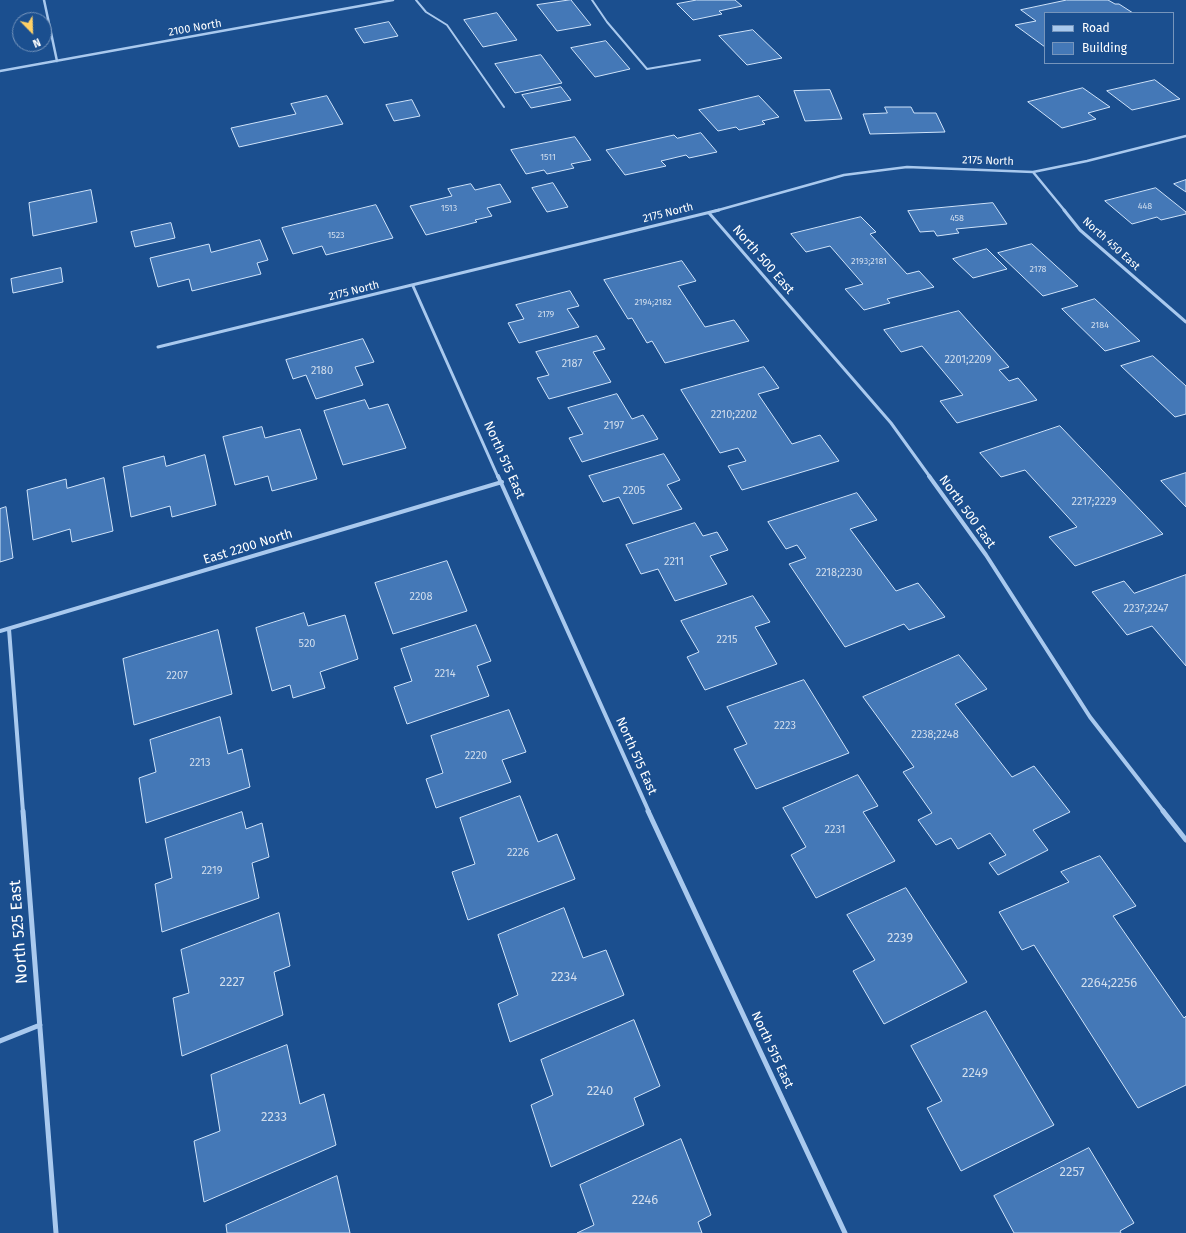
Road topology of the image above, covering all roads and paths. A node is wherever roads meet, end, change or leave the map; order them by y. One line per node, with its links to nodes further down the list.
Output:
1 (44, 0): 6 (street)
2 (393, 0): 6 (street, 2100 North)
3 (416, 0): 8 (lane)
4 (592, 0): 5 (lane)
5 (700, 60)
6 (56, 61): 7 (street, 2100 North)
7 (0, 71)
8 (504, 107)
9 (1186, 136): 10 (street, 2175 North)
10 (1033, 172): 11 (street, 2175 North); 13 (street, North 450 East)
11 (709, 213): 12 (street, 2175 North); 18 (street, North 500 East)
12 (413, 286): 14 (street, 2175 North); 15 (street, North 515 East)
13 (1186, 322)
14 (158, 347)
15 (502, 482): 16 (street, East 2200 North); 22 (street, North 515 East)
16 (9, 629): 17 (street, East 2200 North); 19 (street, North 525 East)
17 (0, 631)
18 (1186, 840)
19 (40, 1025): 20 (street); 21 (street, North 525 East)
20 (0, 1041)
21 (56, 1233)
22 (845, 1233)

